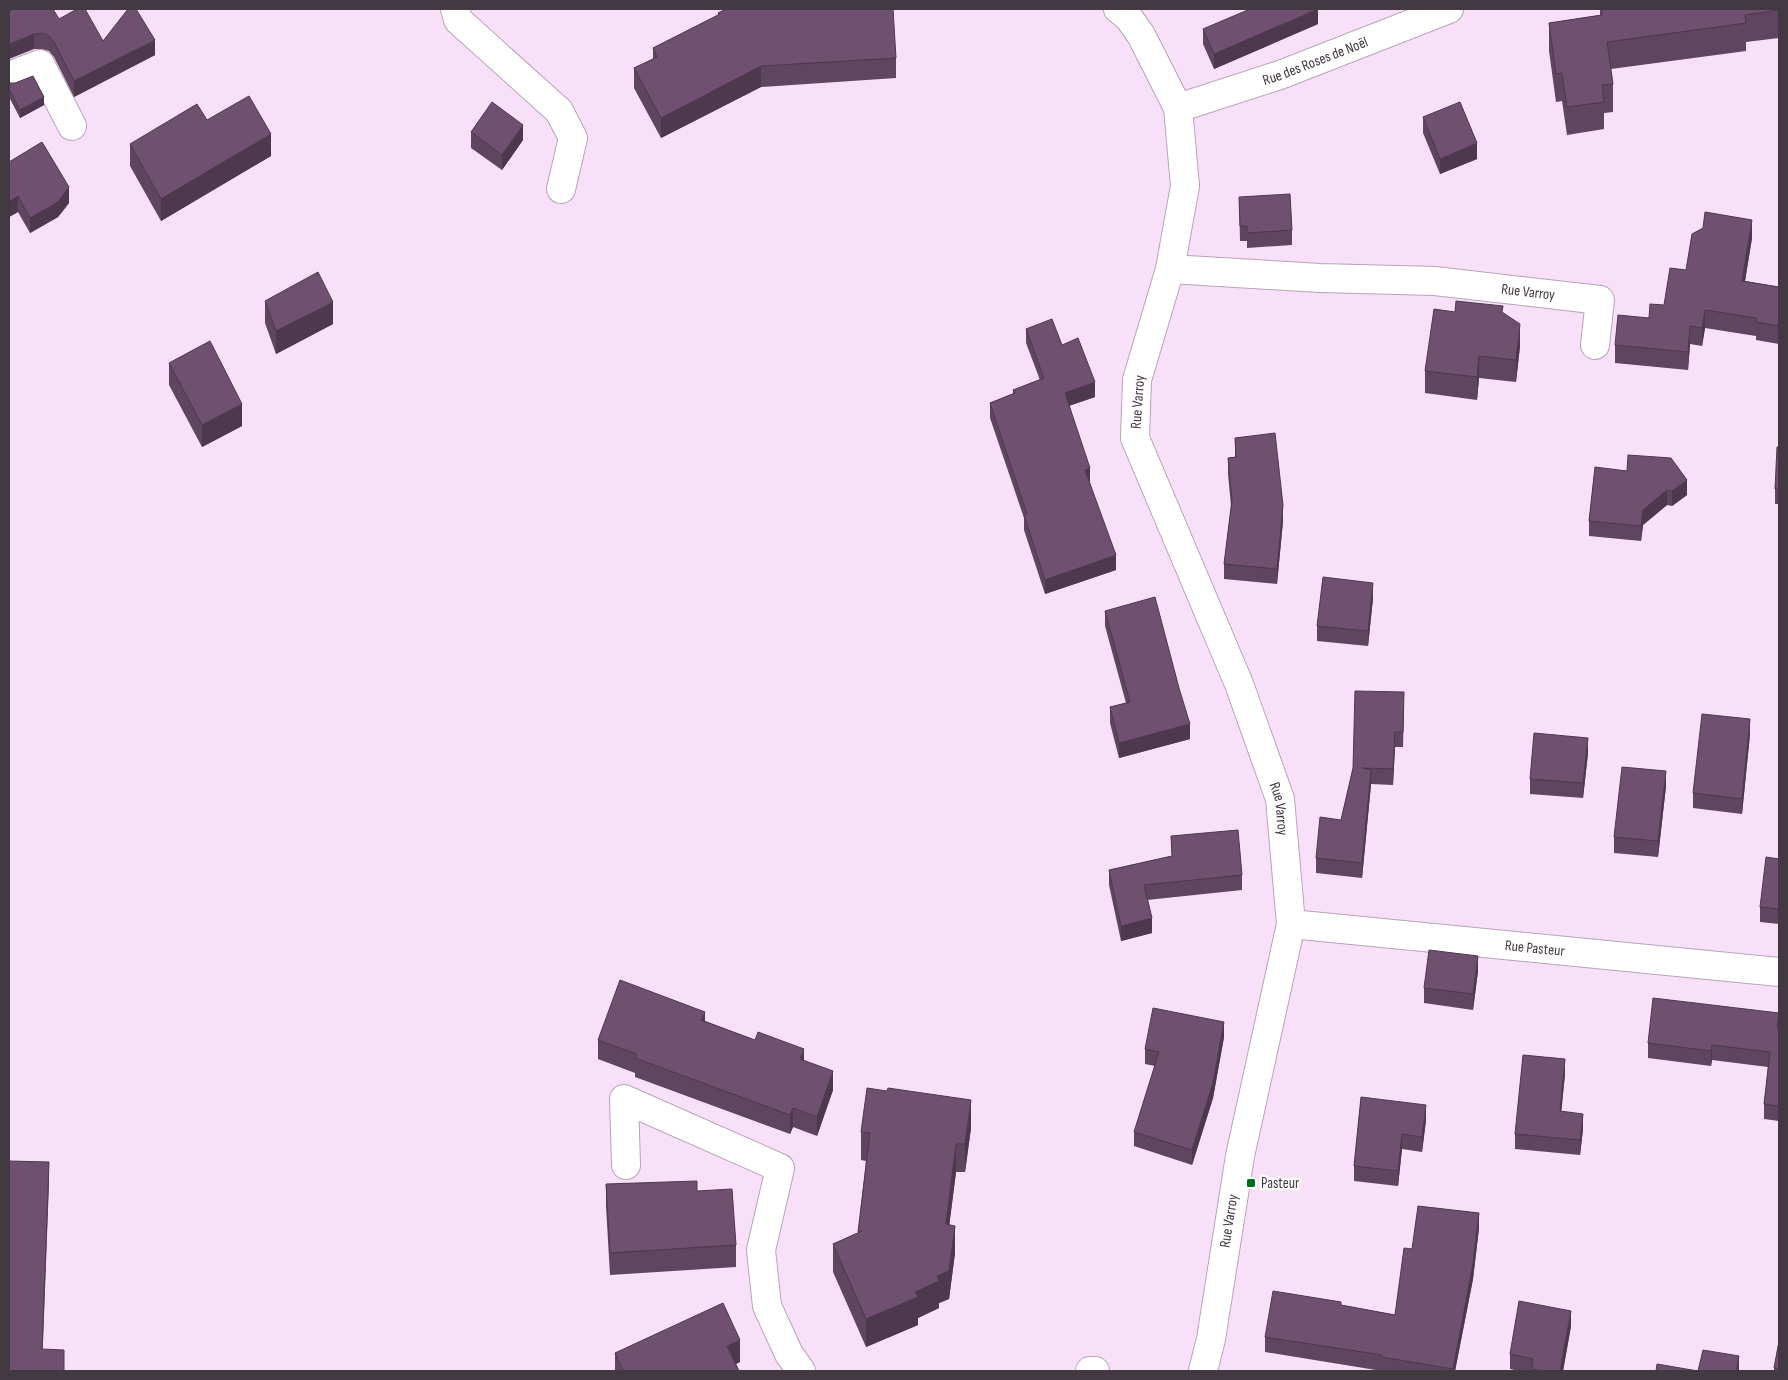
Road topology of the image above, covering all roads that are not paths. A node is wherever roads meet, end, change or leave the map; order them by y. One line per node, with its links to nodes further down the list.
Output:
1 (455, 9): 7 (street)
2 (1449, 9): 5 (street, Rue des Roses de Noël)
3 (1126, 12): 5 (street, Rue Varroy)
4 (9, 76): 6 (street)
5 (1178, 108): 8 (street, Rue Varroy)
6 (72, 126)
7 (561, 189)
8 (1170, 269): 9 (street, Rue Varroy); 10 (street, Rue Varroy)
9 (1595, 345)
10 (1291, 924): 11 (street, Rue Pasteur); 16 (street, Rue Varroy)
11 (1779, 972)
12 (626, 1165): 13 (street)
13 (801, 1371)
14 (1090, 1371): 15 (street)
15 (1095, 1371)
16 (1203, 1371)

